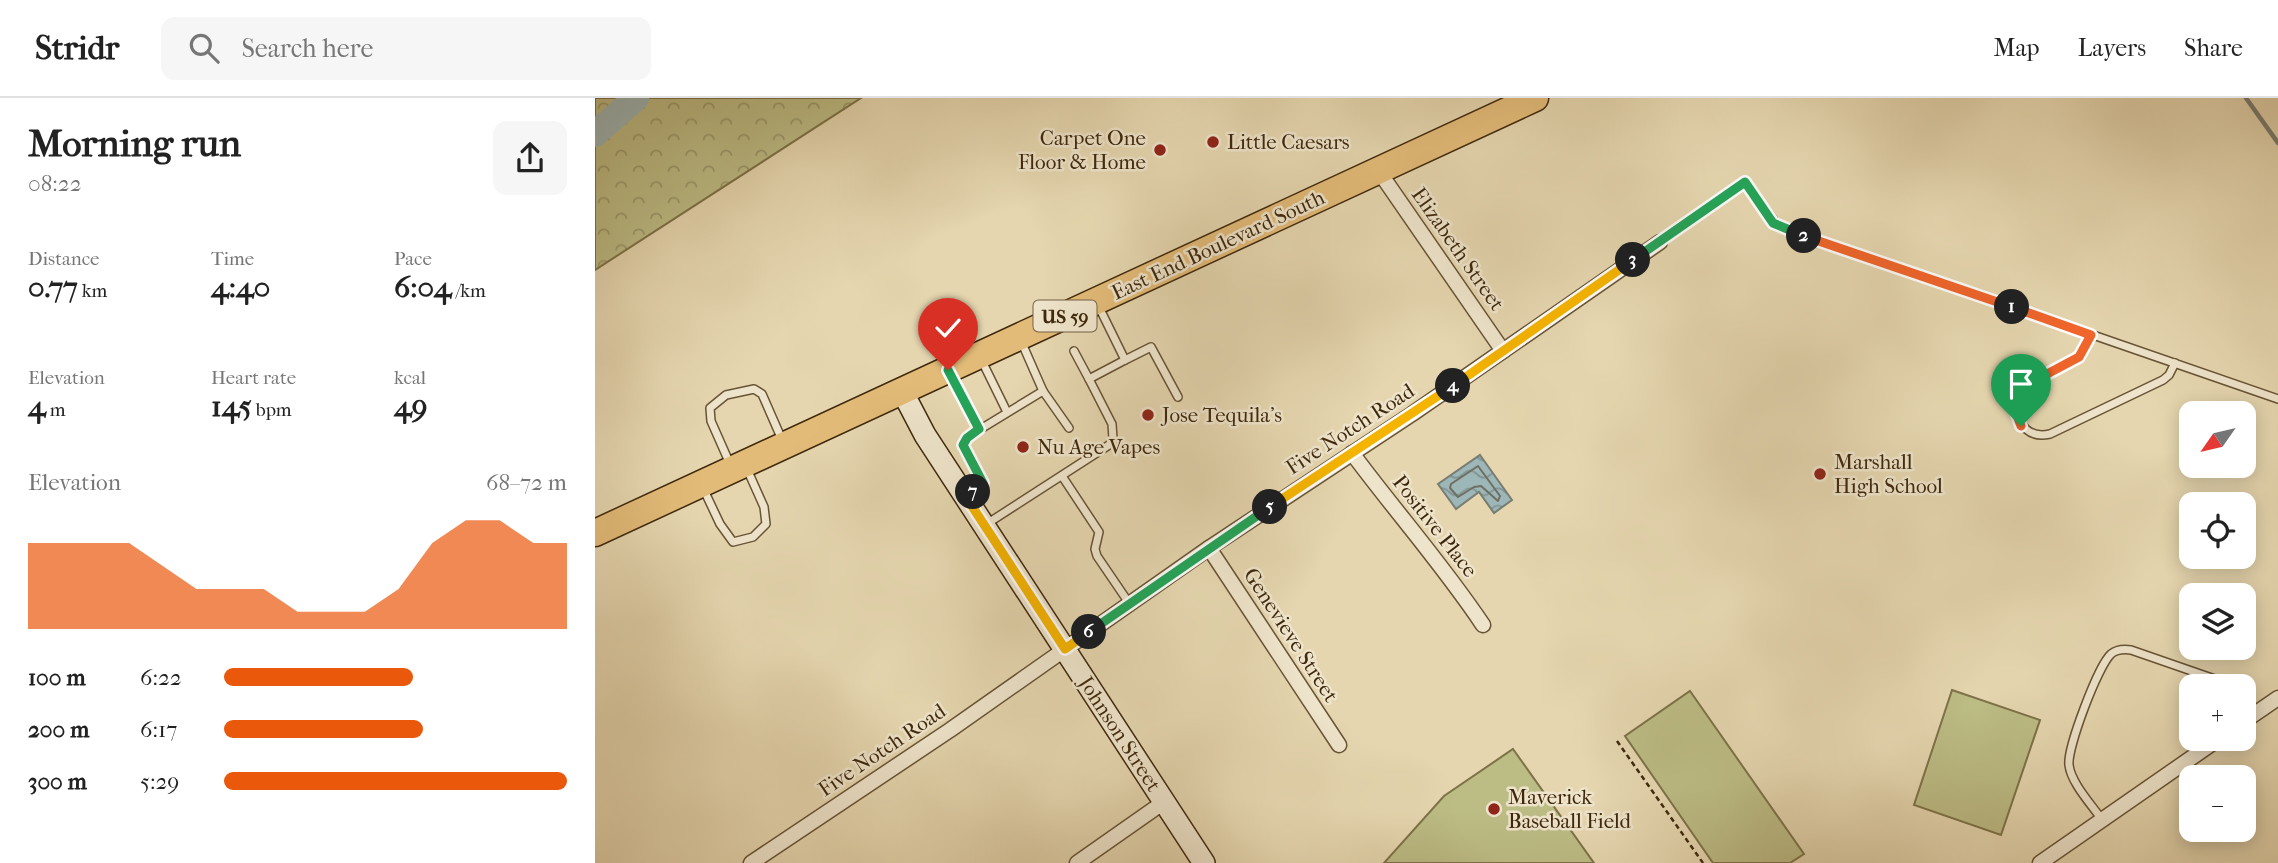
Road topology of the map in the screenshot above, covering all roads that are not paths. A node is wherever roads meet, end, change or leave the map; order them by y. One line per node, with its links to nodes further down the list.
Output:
1 (1535, 98): 2 (highway, East End Boulevard South / US 59)
2 (1378, 170): 4 (highway, East End Boulevard South / US 59); 8 (street, Elizabeth Street)
3 (1660, 242): 5 (lane); 8 (street, Five Notch Road)
4 (1096, 302): 6 (highway, East End Boulevard South / US 59); 10 (lane)
5 (2091, 335): 11 (lane); 11 (lane)
6 (1019, 337): 9 (highway, East End Boulevard South / US 59); 15 (lane)
7 (1074, 351): 13 (lane)
8 (1503, 351): 22 (street, Five Notch Road)
9 (979, 356): 12 (highway, East End Boulevard South / US 59); 18 (lane)
10 (1125, 360): 13 (lane); 16 (lane)
11 (2175, 363): 17 (lane)
12 (948, 370): 14 (highway, East End Boulevard South / US 59); 20 (lane)
13 (1089, 379): 24 (lane)
14 (902, 391): 21 (highway, East End Boulevard South / US 59); 26 (street, Johnson Street)
15 (1043, 391): 18 (lane); 19 (lane)
16 (1178, 397)
17 (2278, 399)
18 (1007, 412): 20 (lane)
19 (1069, 428)
20 (979, 429): 26 (lane)
21 (785, 446): 23 (highway, East End Boulevard South / US 59); 23 (lane)
22 (1352, 453): 29 (street, Five Notch Road); 31 (street, Positive Place)
23 (739, 467): 25 (highway, East End Boulevard South / US 59); 25 (lane)
24 (1062, 476): 27 (lane); 30 (lane)
25 (701, 484): 28 (highway, East End Boulevard South / US 59)
26 (966, 497): 27 (street, Johnson Street)
27 (985, 526): 32 (street, Johnson Street)
28 (595, 533)
29 (1209, 548): 30 (street, Five Notch Road); 36 (street, Genevieve Street)
30 (1129, 603): 32 (street, Five Notch Road)
31 (1483, 625)
32 (1065, 649): 38 (street, Johnson Street); 40 (street, Five Notch Road)
33 (2200, 674): 39 (lane)
34 (2278, 698): 35 (street)
35 (2256, 714)
36 (1339, 745)
37 (2201, 751): 39 (street)
38 (1164, 802): 41 (street); 42 (street, Johnson Street)
39 (2102, 820): 43 (street)
40 (751, 863)
41 (1077, 863)
42 (1204, 863)
43 (2040, 863)

